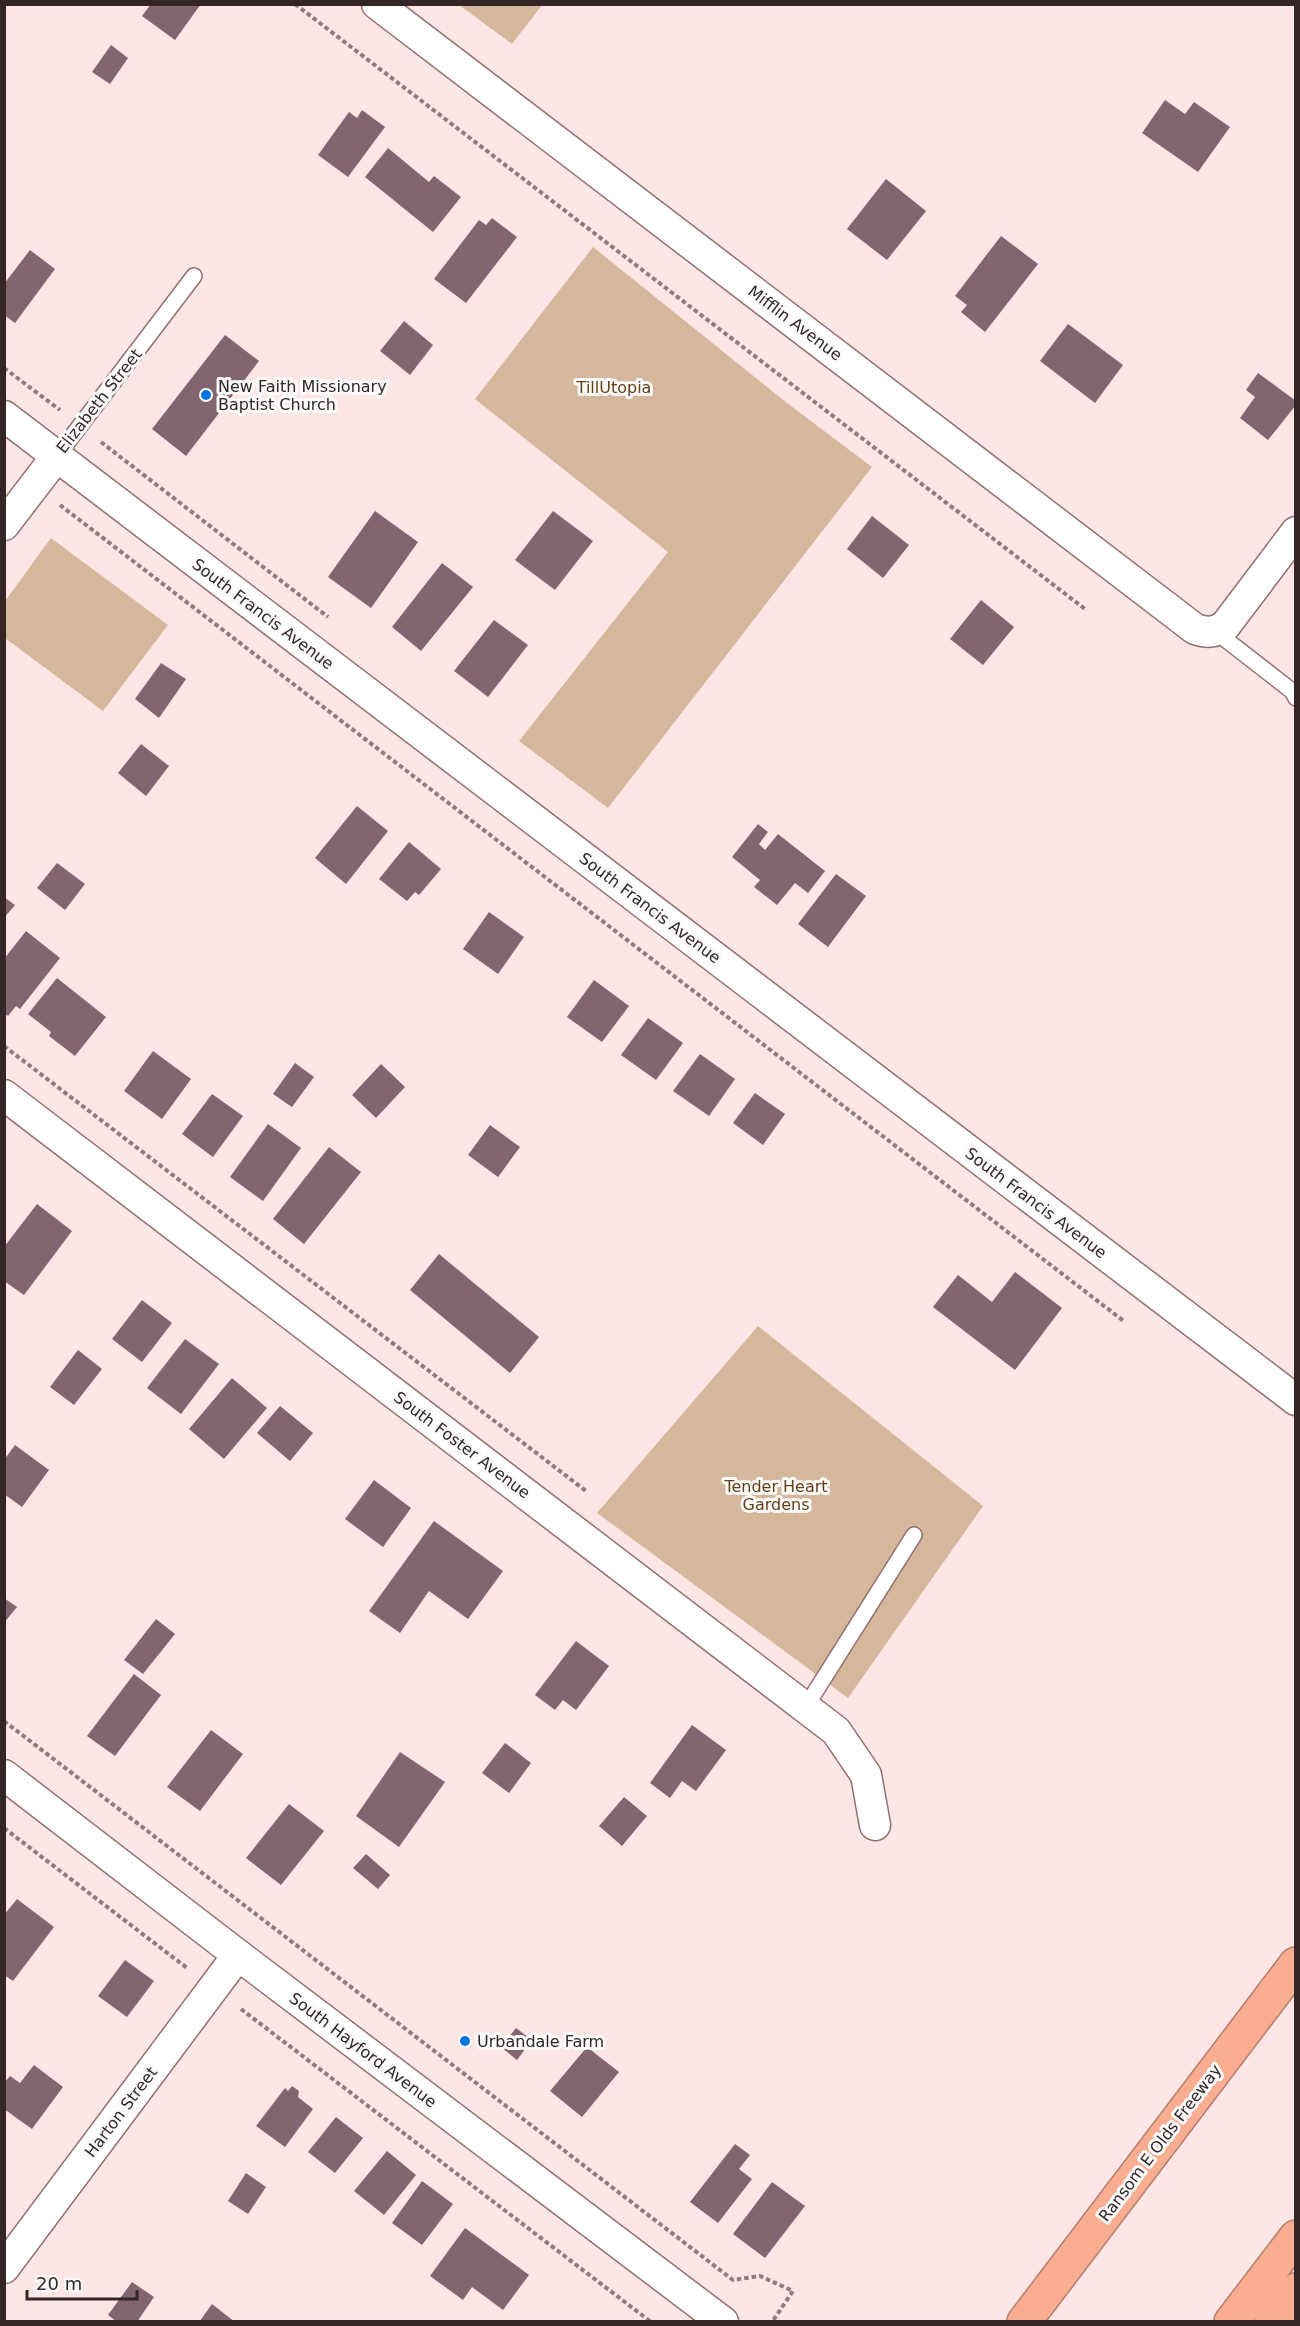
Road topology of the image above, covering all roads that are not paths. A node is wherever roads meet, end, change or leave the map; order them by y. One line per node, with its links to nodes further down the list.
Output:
1 (377, 4): 7 (street, Mifflin Avenue)
2 (194, 276): 4 (lane, Elizabeth Street)
3 (4, 416): 4 (street, South Francis Avenue)
4 (57, 456): 5 (street, Elizabeth Street); 10 (street, South Francis Avenue)
5 (4, 525)
6 (1296, 532): 7 (street)
7 (1216, 632): 8 (lane)
8 (1296, 698)
9 (4, 1095): 12 (street, South Foster Avenue)
10 (1296, 1400)
11 (914, 1535): 12 (lane)
12 (805, 1708): 14 (street, South Foster Avenue)
13 (4, 1775): 15 (street, South Hayford Avenue)
14 (875, 1826)
15 (238, 1955): 18 (street, Harton Street); 20 (street, South Hayford Avenue)
16 (1296, 1965): 21 (highway, Ransom E Olds Freeway)
17 (1296, 2237): 22 (highway)
18 (4, 2268)
19 (1296, 2290): 23 (highway)
20 (723, 2322)
21 (1024, 2322)
22 (1230, 2322)
23 (1271, 2322)

